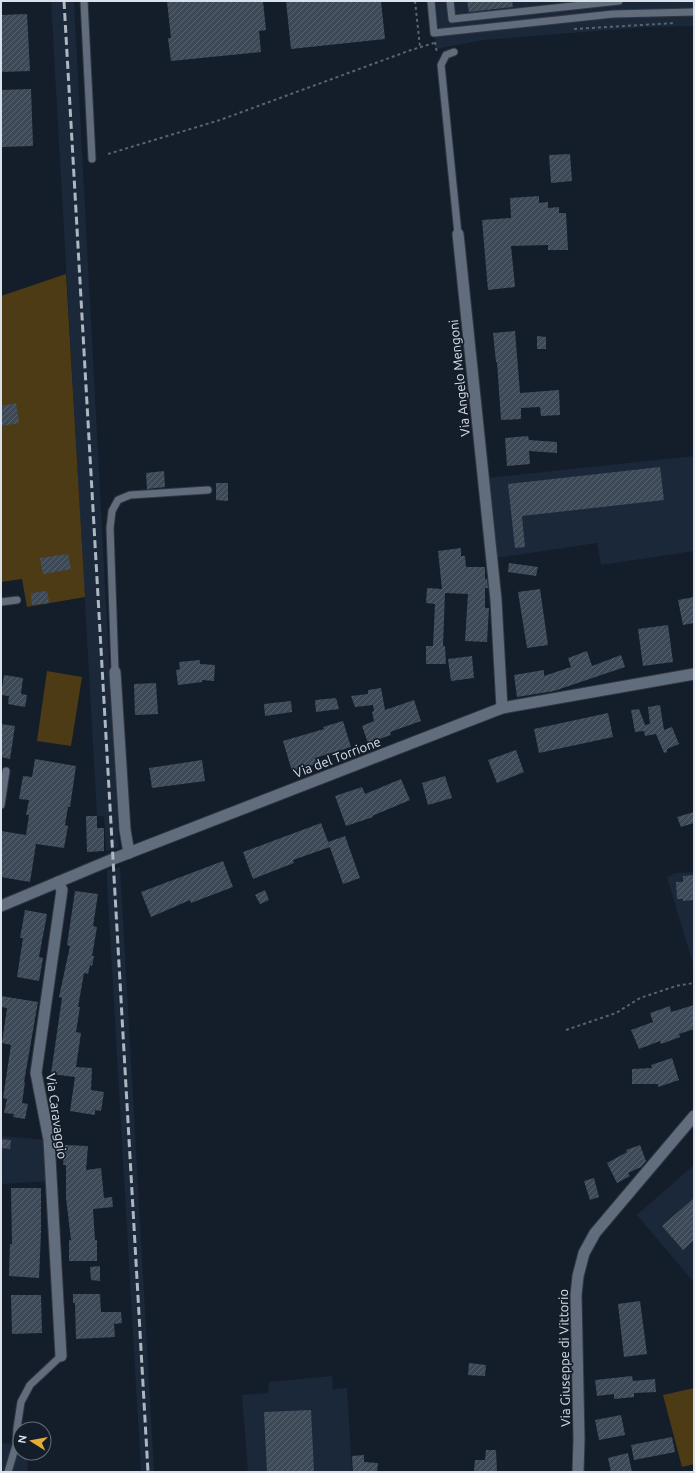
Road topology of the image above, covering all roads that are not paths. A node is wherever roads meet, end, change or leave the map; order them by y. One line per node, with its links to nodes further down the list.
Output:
1 (84, 1): 7 (lane)
2 (431, 1): 5 (lane)
3 (450, 1): 4 (lane)
4 (619, 1)
5 (694, 12)
6 (454, 52): 8 (lane, Via Angelo Mengoni)
7 (92, 159)
8 (458, 234): 14 (street, Via Angelo Mengoni)
9 (208, 490): 12 (lane)
10 (17, 600): 11 (lane)
11 (1, 602)
12 (115, 672): 18 (street)
13 (694, 674): 14 (street, Via del Torrione)
14 (502, 708): 18 (street, Via del Torrione)
15 (6, 771): 16 (lane)
16 (2, 788): 17 (lane)
17 (1, 805)
18 (129, 853): 19 (street, Via del Torrione)
19 (58, 882): 20 (street, Via del Torrione); 22 (street, Via Caravaggio)
20 (1, 906)
21 (694, 1116): 24 (street, Via Giuseppe di Vittorio)
22 (60, 1356): 23 (lane)
23 (8, 1472)
24 (578, 1472)

